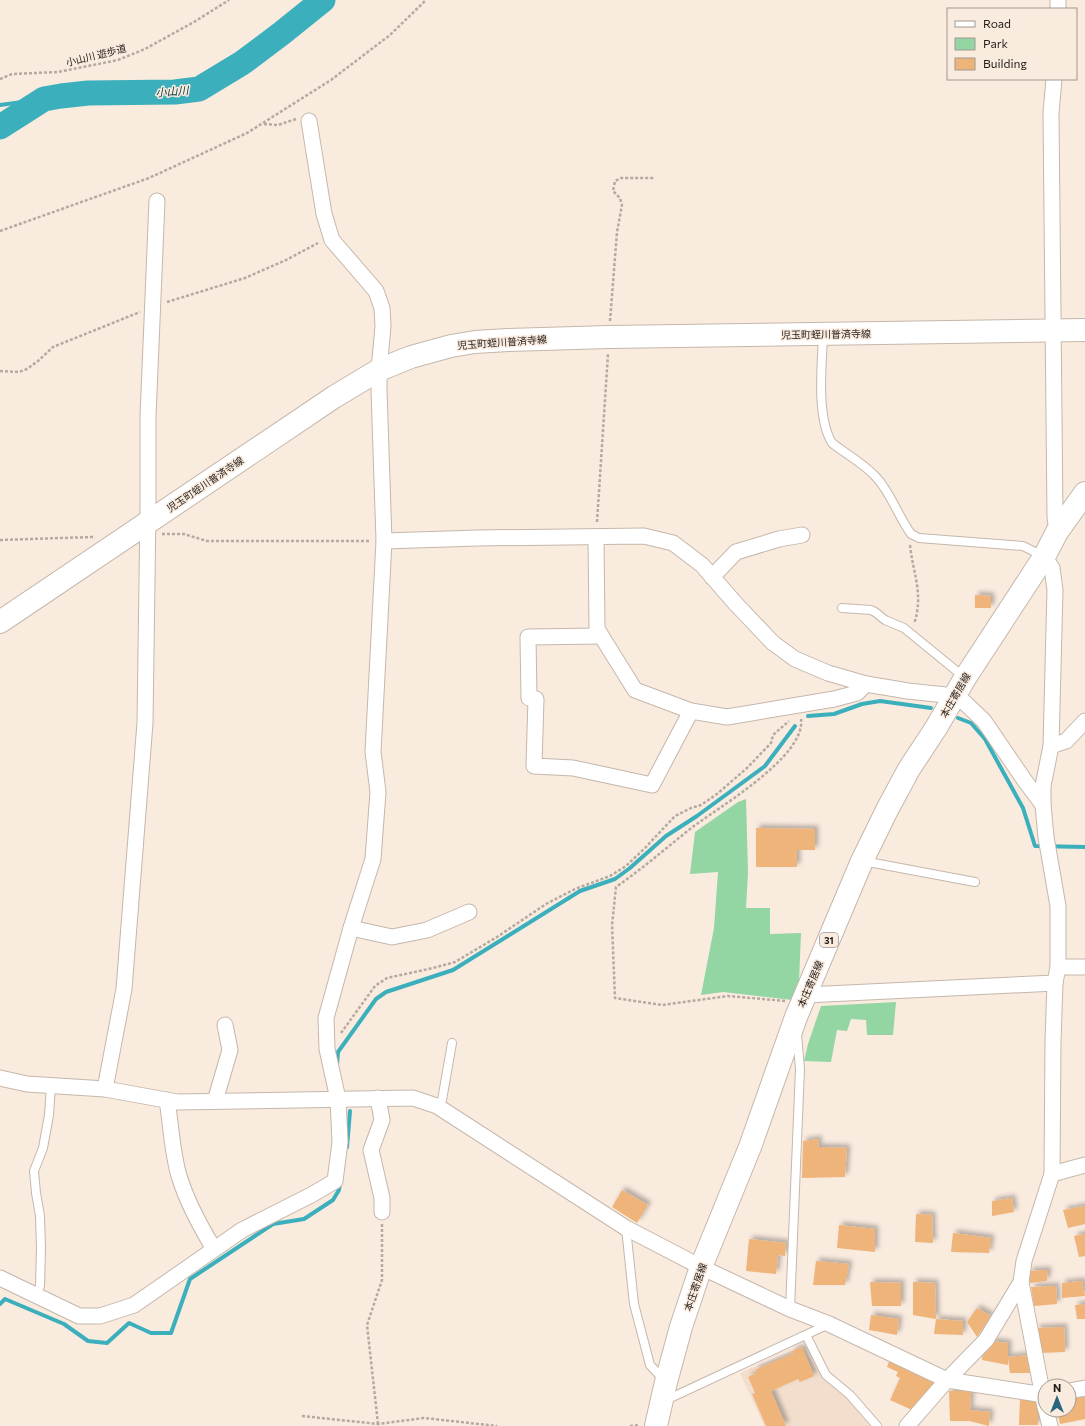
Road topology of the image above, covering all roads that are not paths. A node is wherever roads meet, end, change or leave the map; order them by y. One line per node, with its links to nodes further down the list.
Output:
1 (1054, 80): 4 (street)
2 (309, 121): 7 (street)
3 (157, 201): 9 (street)
4 (1054, 329): 5 (main road, 児玉町蛭川普済寺線); 6 (main road, 児玉町蛭川普済寺線); 10 (street)
5 (1085, 330)
6 (823, 334): 7 (main road, 児玉町蛭川普済寺線); 14 (lane)
7 (379, 370): 9 (main road, 児玉町蛭川普済寺線); 13 (street)
8 (1085, 492): 10 (main road, 本庄寄居線 / 31)
9 (148, 529): 17 (main road, 児玉町蛭川普済寺線); 37 (street)
10 (1057, 532): 14 (main road, 本庄寄居線 / 31)
11 (802, 535): 15 (street)
12 (596, 537): 13 (street); 15 (street); 18 (street)
13 (384, 541): 28 (street)
14 (1044, 557): 20 (main road, 本庄寄居線 / 31); 23 (street)
15 (712, 577): 19 (street)
16 (842, 608): 20 (lane)
17 (0, 622)
18 (601, 636): 21 (street); 21 (street)
19 (866, 684): 20 (street); 21 (street)
20 (960, 687): 24 (street); 25 (main road, 本庄寄居線 / 31)
21 (691, 711)
22 (1085, 721): 23 (street)
23 (1051, 746): 24 (street)
24 (1043, 804): 29 (street)
25 (862, 861): 26 (lane); 32 (main road, 本庄寄居線 / 31)
26 (975, 882)
27 (470, 912): 28 (street)
28 (352, 928): 39 (street)
29 (1058, 967): 30 (street); 31 (street)
30 (1085, 967)
31 (1055, 983): 32 (street); 44 (street)
32 (802, 1005): 48 (main road, 本庄寄居線 / 31); 52 (lane)
33 (225, 1025): 41 (street)
34 (452, 1043): 42 (lane)
35 (2, 1081): 36 (street)
36 (51, 1086): 37 (street); 51 (lane)
37 (105, 1088): 40 (street)
38 (378, 1098): 39 (street); 42 (street); 45 (street)
39 (338, 1099): 41 (street); 47 (street)
40 (167, 1100): 41 (street); 47 (street)
41 (215, 1101)
42 (437, 1106): 46 (street)
43 (1085, 1165): 44 (street)
44 (1052, 1174): 50 (street)
45 (382, 1212)
46 (626, 1228): 48 (street); 57 (lane)
47 (214, 1249): 51 (street)
48 (701, 1267): 52 (street); 57 (main road, 本庄寄居線 / 31)
49 (0, 1278): 51 (street)
50 (1021, 1282): 55 (street); 56 (street)
51 (36, 1295)
52 (790, 1309): 53 (street)
53 (830, 1324): 54 (lane); 56 (street)
54 (806, 1335): 57 (lane); 60 (lane)
55 (1040, 1378)
56 (947, 1380): 58 (street); 61 (street)
57 (664, 1392): 59 (main road, 本庄寄居線 / 31)
58 (1037, 1398)
59 (656, 1426)
60 (877, 1426)
61 (907, 1426)

